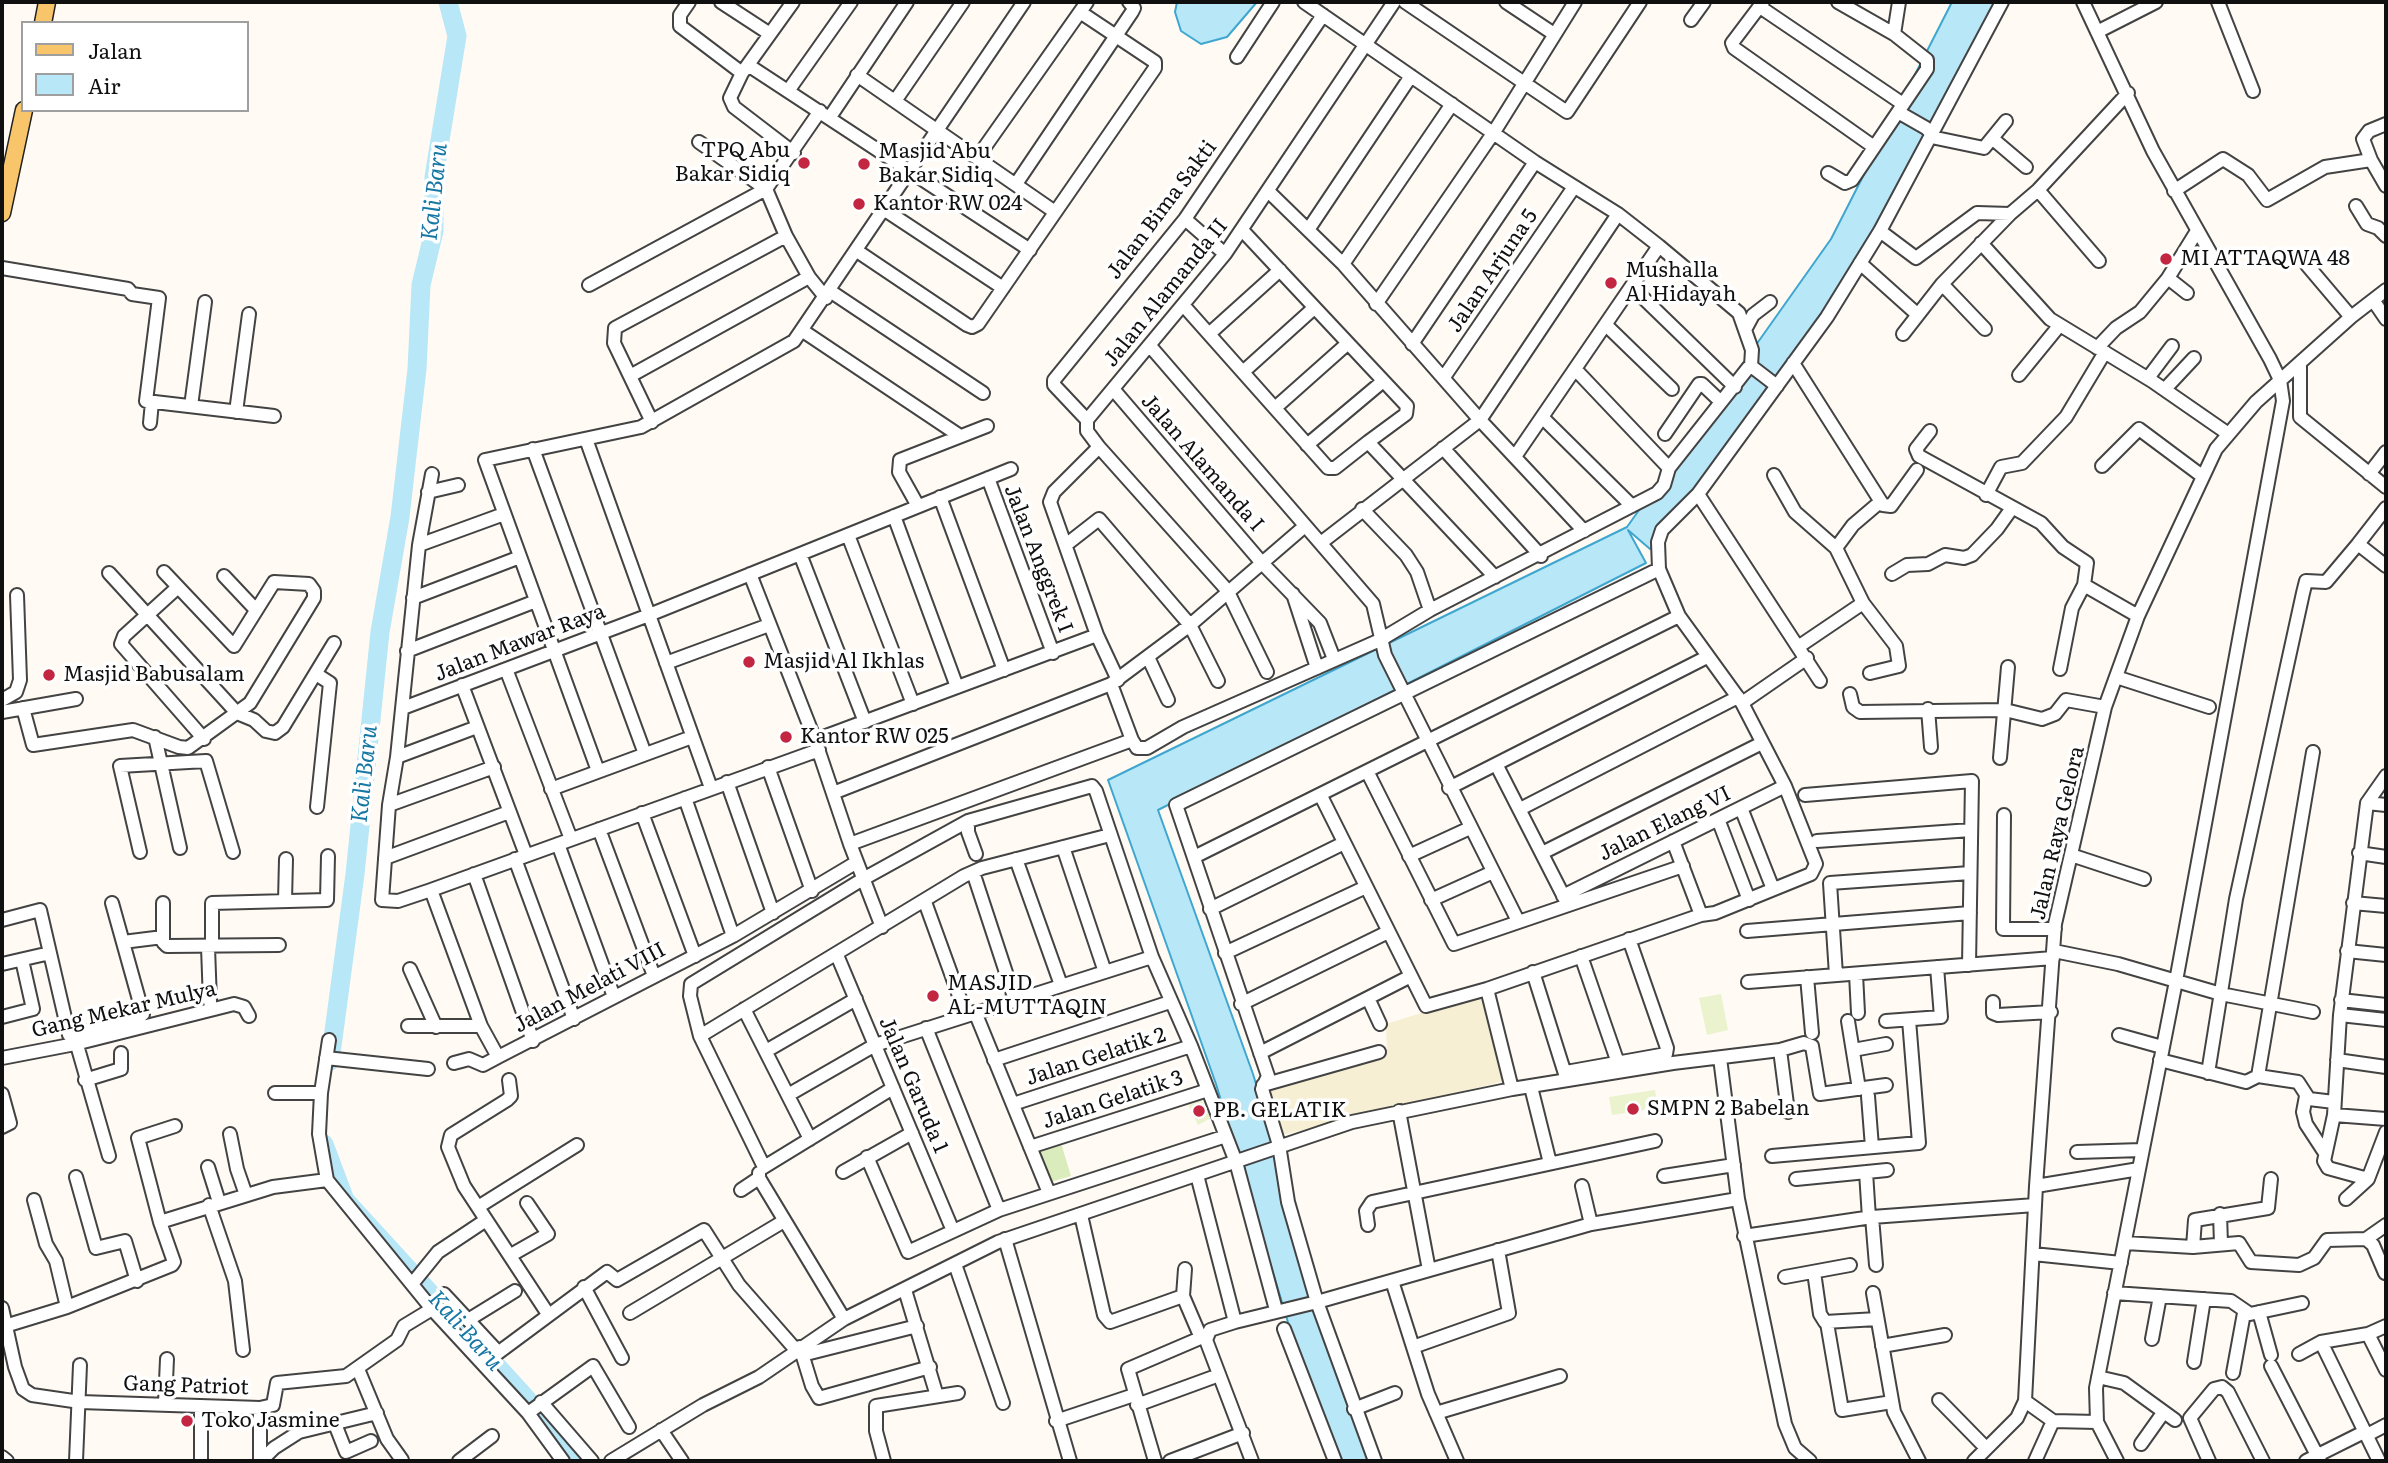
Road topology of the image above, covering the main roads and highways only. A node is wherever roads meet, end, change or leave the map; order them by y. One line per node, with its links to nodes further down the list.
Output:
1 (47, 2): 2 (main road)
2 (43, 21)
3 (24, 112): 4 (main road)
4 (2, 212)

